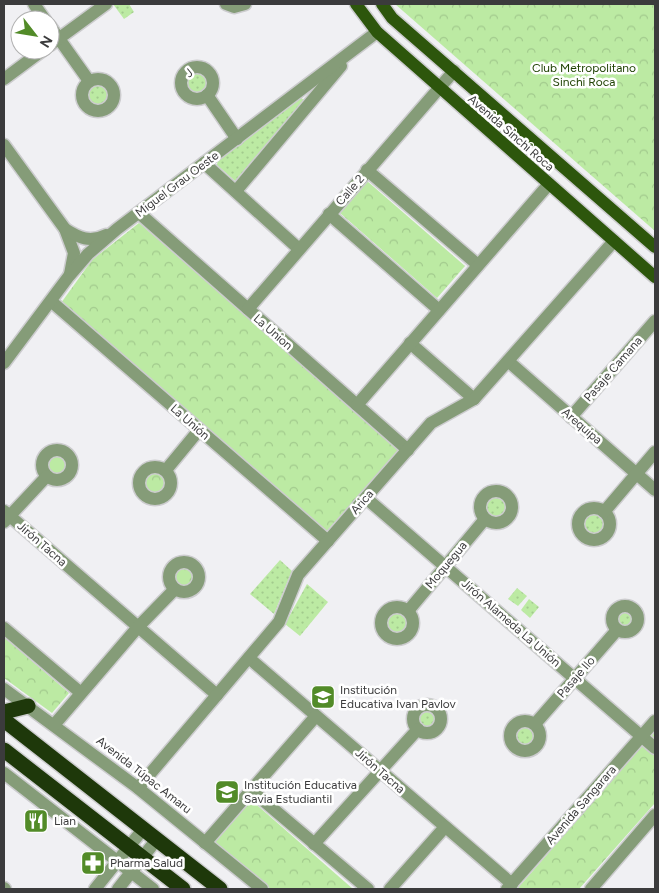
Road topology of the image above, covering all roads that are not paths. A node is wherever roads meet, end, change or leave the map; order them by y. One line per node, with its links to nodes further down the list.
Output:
1 (106, 4): 7 (street)
2 (226, 4): 3 (street)
3 (245, 4)
4 (356, 4): 6 (main road, Avenida Sinchi Roca)
5 (382, 4): 11 (main road, Avenida Sinchi Roca)
6 (377, 32): 9 (street, Miguel Grau Oeste); 14 (main road, Avenida Sinchi Roca)
7 (60, 37)
8 (60, 48): 13 (street)
9 (356, 49): 16 (street, Miguel Grau Oeste); 21 (street)
10 (29, 60): 12 (street)
11 (454, 71): 14 (street, Calle 2); 27 (main road, Avenida Sinchi Roca)
12 (4, 79)
13 (90, 81)
14 (438, 87): 19 (street, Calle 2); 20 (main road, Avenida Sinchi Roca)
15 (207, 95): 16 (street)
16 (237, 138): 18 (street, Miguel Grau Oeste)
17 (4, 145): 24 (street)
18 (204, 164): 21 (street); 22 (street, Miguel Grau Oeste)
19 (367, 170): 23 (street, Calle 2); 29 (street)
20 (549, 184): 26 (main road, Avenida Sinchi Roca); 29 (street)
21 (236, 191): 28 (street)
22 (139, 213): 25 (street, Miguel Grau Oeste); 33 (street, La Union)
23 (329, 214): 28 (street, Calle 2); 34 (street)
24 (65, 229): 25 (street); 30 (street)
25 (117, 230): 30 (street, Miguel Grau Oeste)
26 (614, 241): 31 (main road, Avenida Sinchi Roca); 37 (street, Arica)
27 (655, 247)
28 (300, 249): 33 (street, Calle 2)
29 (478, 266): 34 (street)
30 (70, 276): 32 (street, Miguel Grau Oeste)
31 (655, 277)
32 (52, 302): 38 (street, Miguel Grau Oeste); 42 (street, La Unión)
33 (248, 309): 40 (street, La Union)
34 (439, 310): 36 (street)
35 (655, 321): 41 (street, Pasaje Camana)
36 (410, 343): 39 (street); 40 (street)
37 (508, 361): 39 (street, Arica); 41 (street, Arequipa)
38 (4, 363)
39 (474, 399): 43 (street, Arica)
40 (357, 405): 43 (street, La Union)
41 (571, 417): 46 (street, Arequipa)
42 (199, 430): 45 (street); 53 (street, La Unión)
43 (408, 450): 49 (street, Arica)
44 (655, 452): 46 (street)
45 (166, 470)
46 (636, 474): 48 (street, Arequipa); 50 (street)
47 (47, 476): 51 (street)
48 (655, 490)
49 (366, 498): 53 (street, Arica); 54 (street, Jirón Alameda La Unión)
50 (604, 512)
51 (6, 517): 57 (street, Jirón Tacna)
52 (485, 519): 54 (street, Moquegua)
53 (328, 541): 60 (street, Arica)
54 (445, 566): 56 (street, Moquegua); 61 (street, Jirón Alameda La Unión)
55 (175, 589): 57 (street)
56 (408, 611)
57 (138, 627): 63 (street); 64 (street, Jirón Tacna)
58 (4, 628): 63 (street)
59 (617, 630): 61 (street, Pasaje Ilo)
60 (249, 658): 64 (street, Arica); 67 (street, Jirón Tacna)
61 (575, 678): 70 (street, Pasaje Ilo); 73 (street, Jirón Alameda La Unión)
62 (4, 689): 65 (street, Avenida Túpac Amaru)
63 (81, 693): 71 (street)
64 (217, 695): 78 (street, Arica)
65 (28, 706): 66 (highway); 71 (street, Avenida Túpac Amaru)
66 (4, 712)
67 (316, 716): 76 (street, Jirón Tacna); 79 (street)
68 (4, 720): 82 (highway)
69 (655, 721): 73 (street, Avenida Sangarara)
70 (534, 724)
71 (54, 725): 78 (street, Avenida Túpac Amaru)
72 (418, 729): 76 (street)
73 (642, 737): 74 (street, Jirón Alameda La Unión); 90 (street, Avenida Sangarara)
74 (655, 748)
75 (4, 750): 86 (highway)
76 (380, 770): 81 (street, Jirón Tacna); 85 (street)
77 (4, 773): 88 (street)
78 (138, 788): 84 (street, Avenida Túpac Amaru)
79 (251, 790): 84 (street); 85 (street)
80 (655, 816): 99 (street)
81 (445, 827): 90 (street, Jirón Tacna); 98 (street)
82 (144, 828): 83 (highway); 86 (street)
83 (158, 839): 87 (street); 95 (highway)
84 (205, 843): 96 (street, Avenida Túpac Amaru)
85 (314, 844): 97 (street)
86 (130, 846): 87 (highway); 88 (street)
87 (143, 858): 89 (street); 94 (highway)
88 (118, 861): 89 (street); 91 (street)
89 (131, 872): 92 (street); 93 (street)
90 (510, 887)
91 (95, 889)
92 (118, 889)
93 (153, 889)
94 (183, 889)
95 (220, 889)
96 (262, 889)
97 (368, 889)
98 (390, 889)
99 (591, 889)

